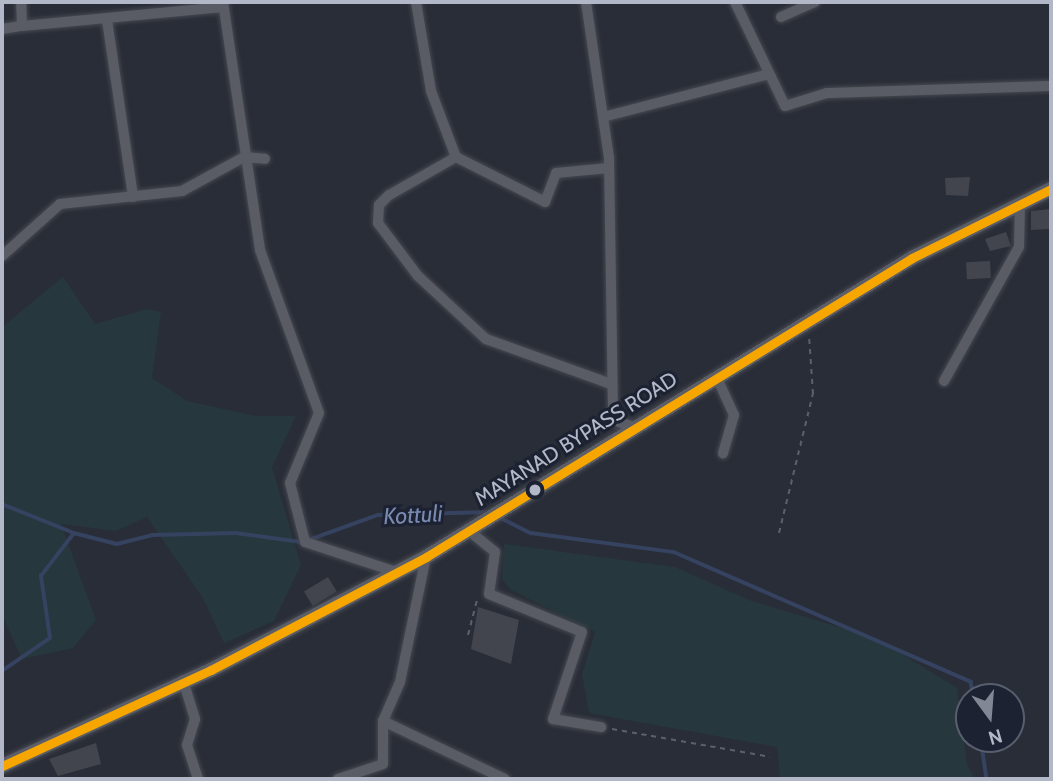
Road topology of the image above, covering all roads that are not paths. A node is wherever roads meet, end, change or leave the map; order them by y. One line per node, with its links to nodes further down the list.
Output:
1 (21, 2): 9 (street)
2 (416, 2): 15 (street)
3 (586, 2): 13 (street)
4 (735, 2): 11 (street)
5 (815, 2): 7 (street)
6 (223, 5): 8 (street); 14 (street)
7 (781, 17)
8 (107, 20): 9 (street); 19 (street)
9 (22, 26): 10 (street)
10 (2, 29)
11 (769, 74): 12 (street); 13 (street)
12 (1051, 86)
13 (603, 117): 17 (street)
14 (244, 157): 16 (street); 19 (street); 29 (street)
15 (456, 157): 17 (street); 24 (street)
16 (265, 159)
17 (609, 168): 24 (street)
18 (1051, 189): 20 (main road, MAYANAD BYPASS ROAD)
19 (133, 197): 21 (street)
20 (1020, 204): 22 (main road, MAYANAD BYPASS ROAD); 23 (street)
21 (2, 256)
22 (717, 378): 25 (main road, MAYANAD BYPASS ROAD); 26 (street)
23 (944, 381)
24 (611, 384): 25 (street)
25 (636, 428): 27 (main road, MAYANAD BYPASS ROAD)
26 (723, 453)
27 (470, 529): 28 (main road, MAYANAD BYPASS ROAD); 32 (street)
28 (426, 556): 29 (main road, MAYANAD BYPASS ROAD); 31 (street)
29 (397, 572): 30 (main road, MAYANAD BYPASS ROAD)
30 (183, 680): 33 (main road, MAYANAD BYPASS ROAD); 34 (street)
31 (383, 721): 35 (street); 36 (street)
32 (601, 727)
33 (2, 766)
34 (198, 779)
35 (338, 779)
36 (505, 779)

